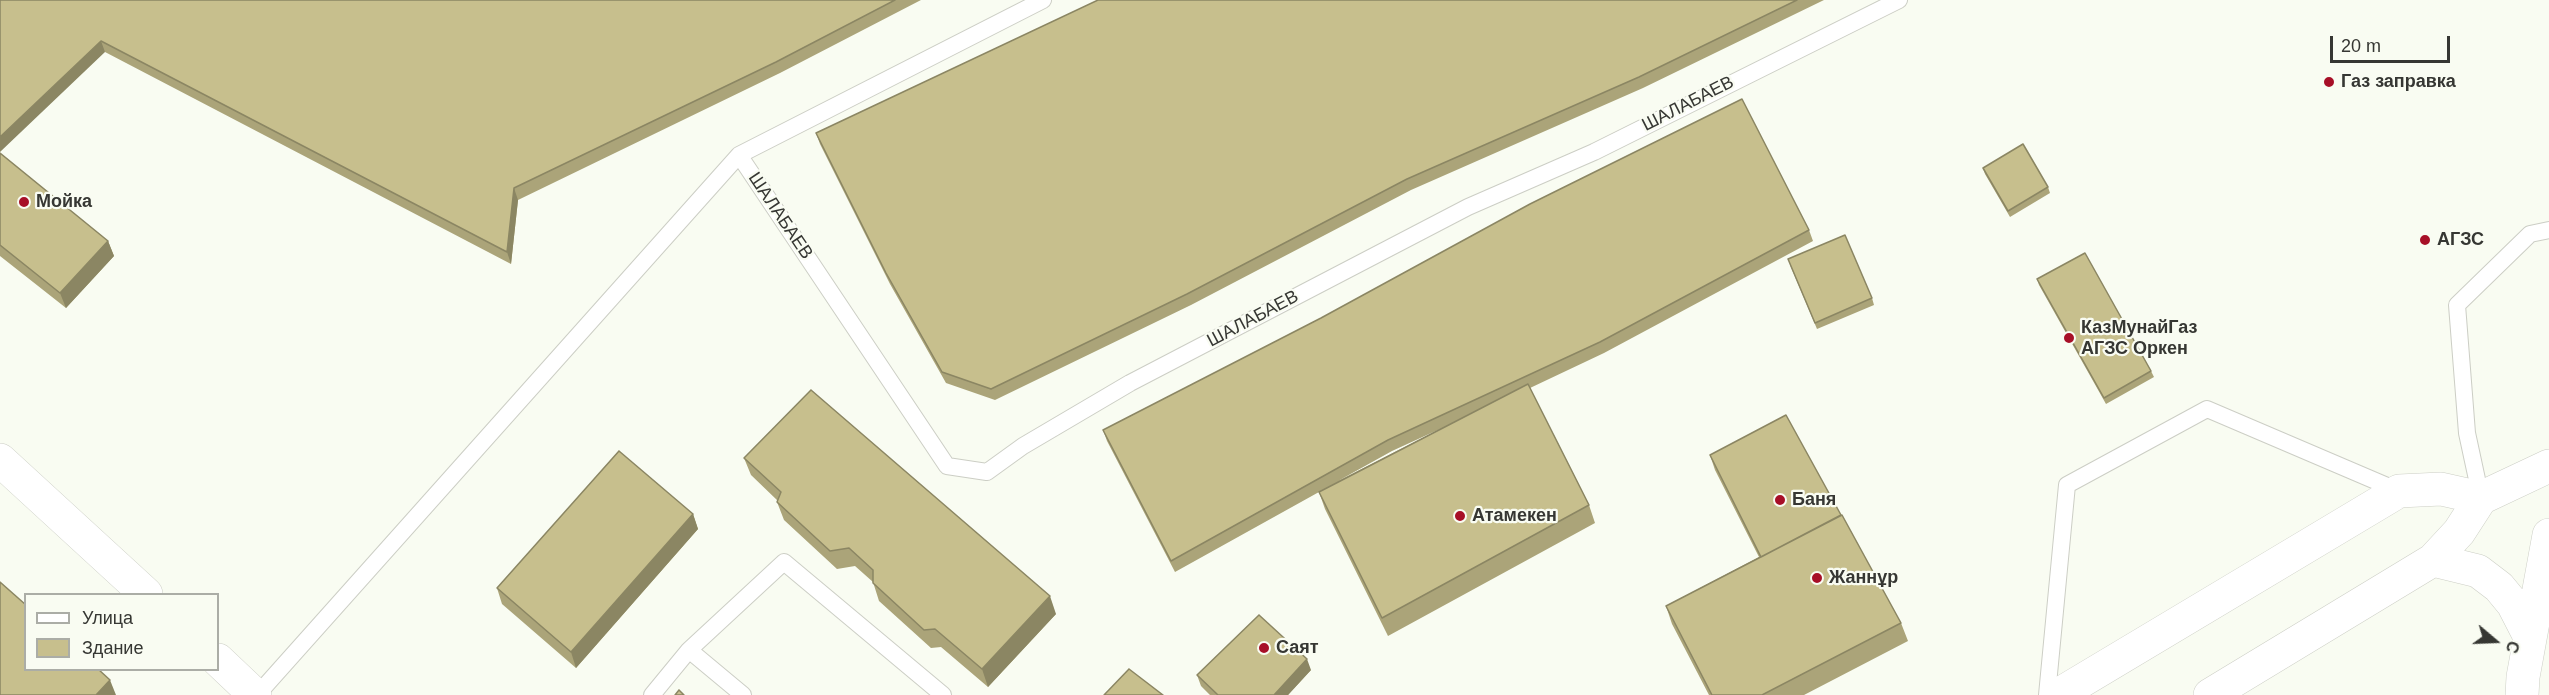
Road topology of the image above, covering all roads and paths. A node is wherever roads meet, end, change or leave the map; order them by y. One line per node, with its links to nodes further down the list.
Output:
1 (1043, 0): 3 (lane)
2 (1899, 0): 3 (lane, ШАЛАБАЕВ)
3 (739, 155): 15 (lane)
4 (2549, 230): 8 (lane)
5 (0, 460): 11 (street)
6 (2549, 466): 8 (street)
7 (2399, 491): 8 (street); 19 (lane); 20 (street)
8 (2481, 498): 10 (street)
9 (2549, 535): 12 (street)
10 (2433, 560): 12 (street); 21 (street)
11 (145, 593)
12 (2530, 637): 22 (street)
13 (689, 650): 16 (lane); 17 (lane); 18 (lane)
14 (219, 661): 15 (street)
15 (251, 694)
16 (652, 695)
17 (743, 695)
18 (943, 695)
19 (2047, 695)
20 (2058, 695)
21 (2210, 695)
22 (2522, 695)

